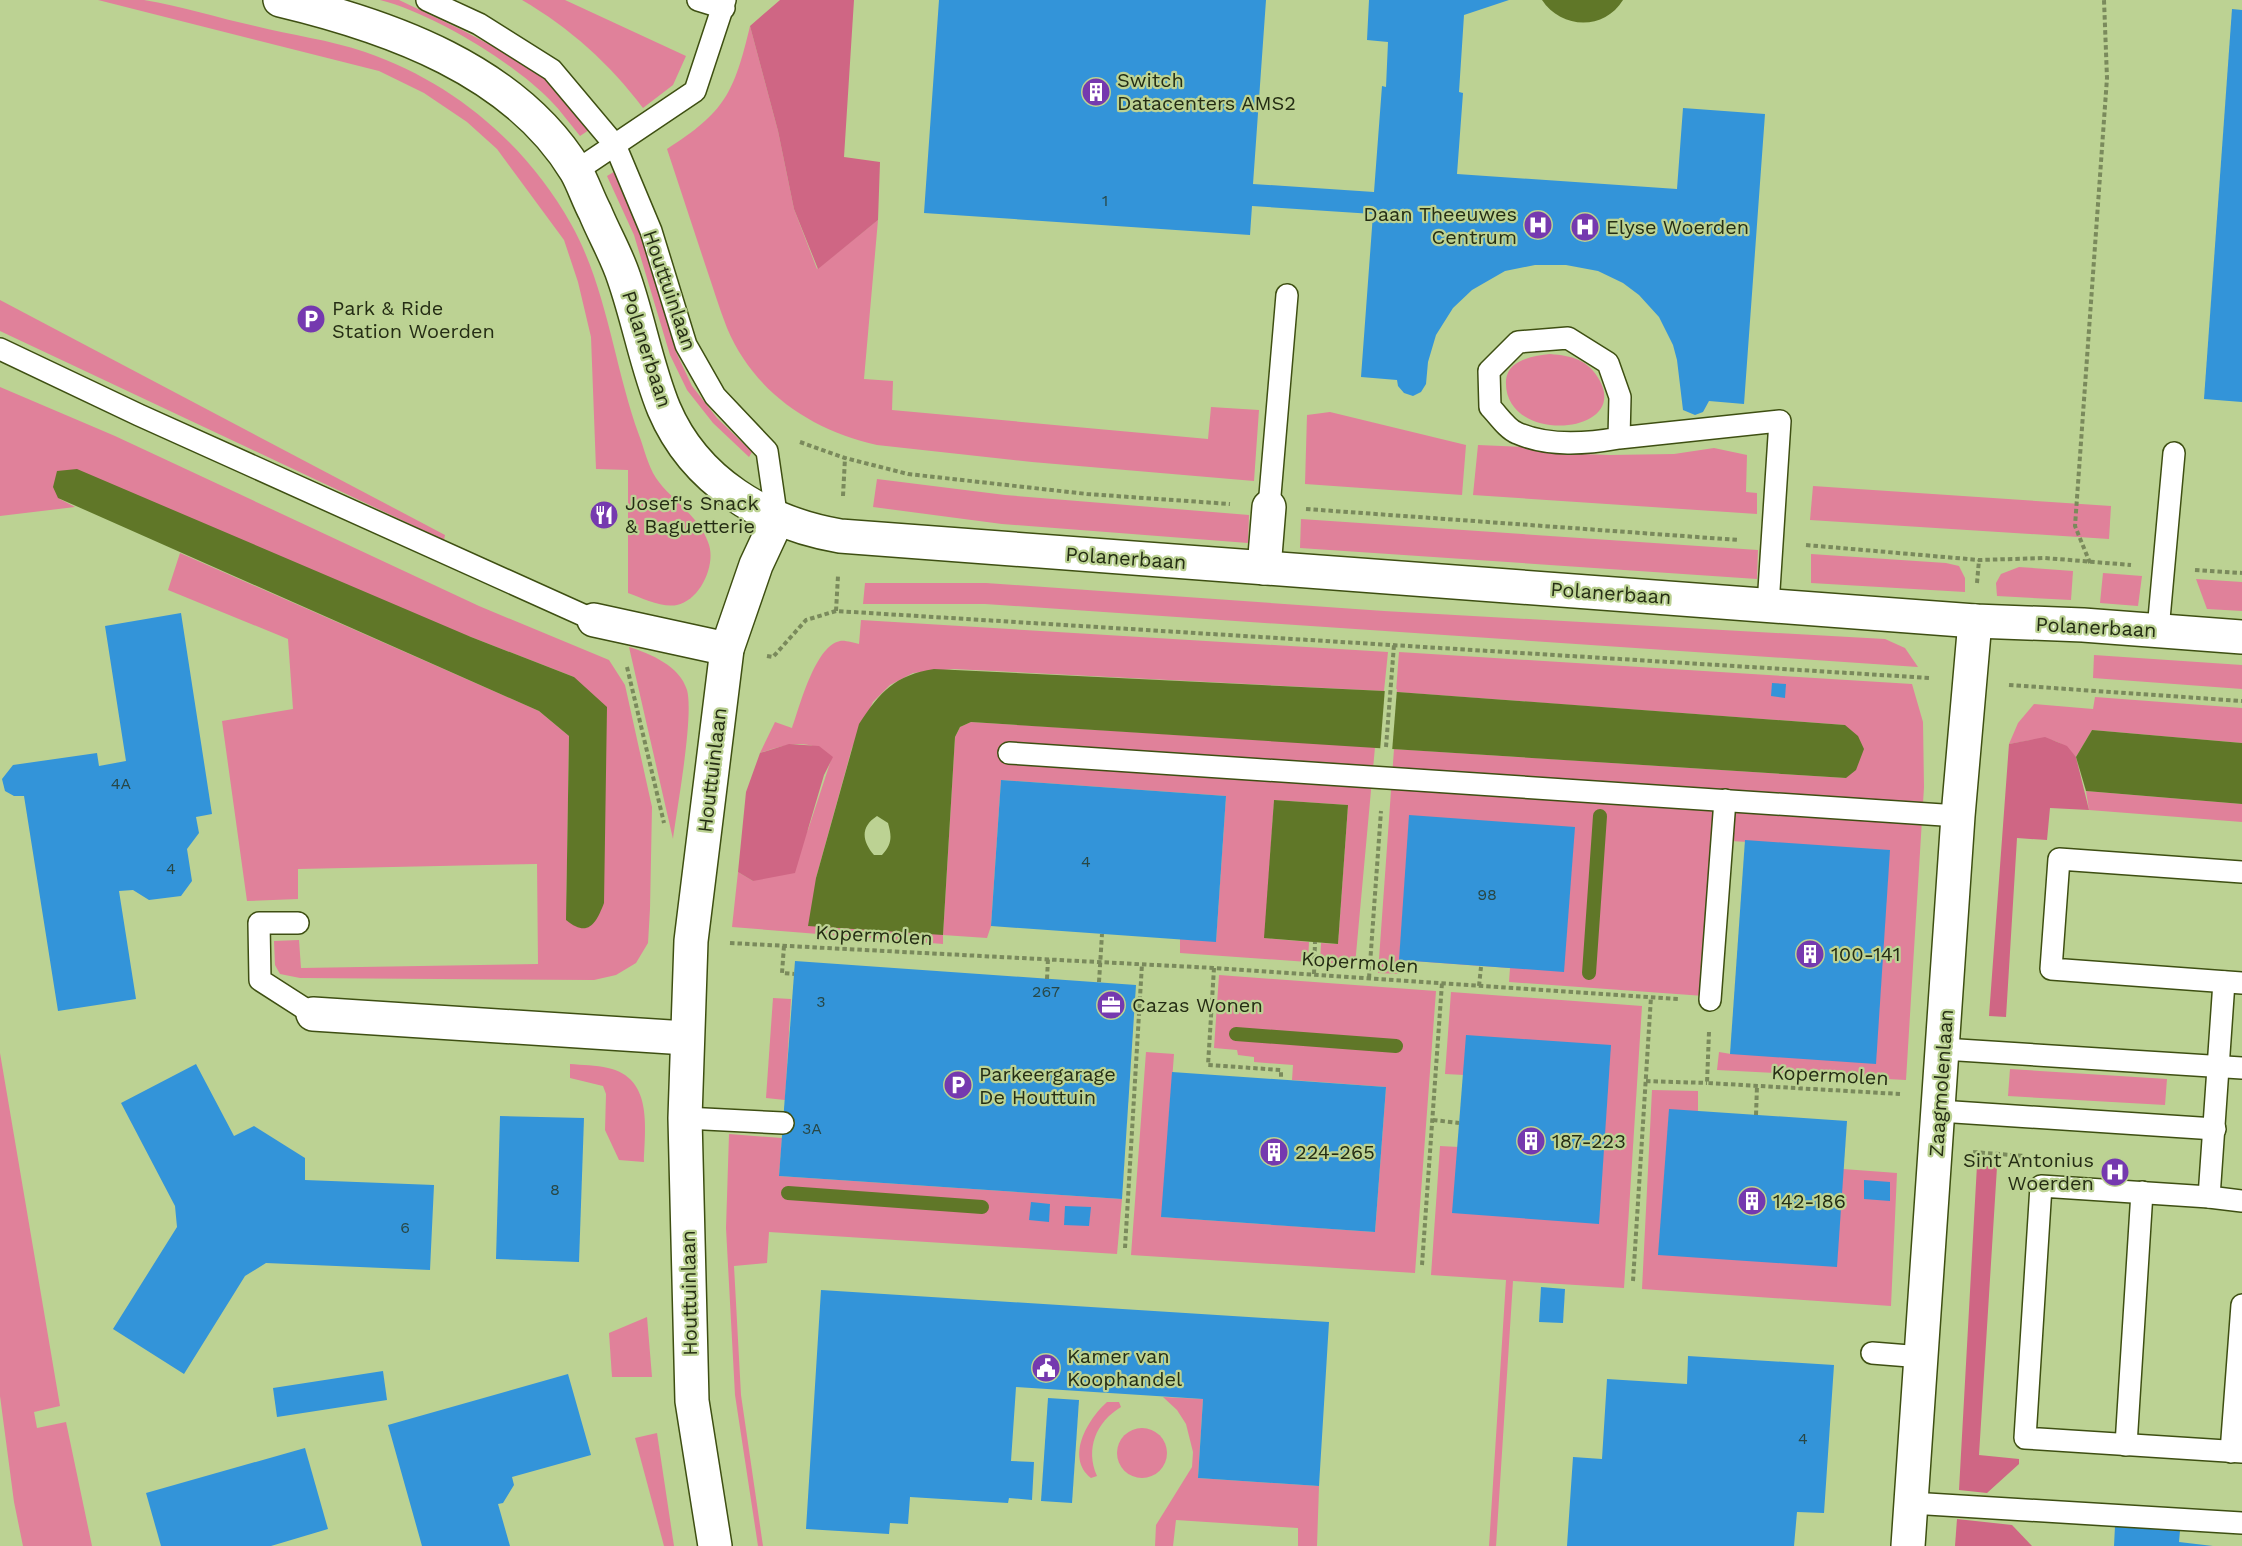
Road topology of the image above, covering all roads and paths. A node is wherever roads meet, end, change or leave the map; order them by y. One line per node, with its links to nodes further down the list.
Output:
1 (280, 0): 7 (street, Polanerbaan)
2 (428, 0): 6 (lane, Houttuinlaan)
3 (698, 0): 5 (lane)
4 (2104, 0): 16 (path)
5 (724, 4): 6 (lane)
6 (615, 145): 7 (lane); 14 (lane, Houttuinlaan)
7 (576, 171): 14 (street, Polanerbaan)
8 (1287, 295): 13 (lane)
9 (0, 349): 22 (lane)
10 (1620, 438): 10 (lane); 15 (lane)
11 (2174, 453): 18 (lane)
12 (845, 458): 13 (path)
13 (1269, 507): 15 (path); 17 (street)
14 (777, 520): 17 (street, Polanerbaan); 26 (street, Houttuinlaan)
15 (1772, 543): 16 (path); 20 (lane)
16 (2090, 563): 18 (path)
17 (1264, 568): 20 (street, Polanerbaan)
18 (2163, 568): 19 (path); 23 (lane)
19 (2242, 573)
20 (1768, 605): 21 (street, Polanerbaan)
21 (1975, 621): 23 (street, Polanerbaan); 27 (street, Zaagmolenlaan)
22 (606, 622): 26 (street); 33 (path)
23 (2158, 630): 24 (street, Polanerbaan)
24 (2242, 637)
25 (1394, 645): 26 (path); 27 (path); 30 (path)
26 (728, 649): 37 (street, Houttuinlaan)
27 (1971, 682): 28 (path); 32 (street, Zaagmolenlaan)
28 (2242, 701)
29 (1009, 753): 30 (lane)
30 (1384, 768): 31 (lane); 47 (path)
31 (1725, 801): 32 (lane); 54 (lane)
32 (1958, 816): 57 (street, Zaagmolenlaan)
33 (665, 828)
34 (2242, 872): 50 (lane)
35 (298, 923): 55 (lane)
36 (1102, 934): 41 (path)
37 (691, 941): 39 (path, Kopermolen); 56 (street, Houttuinlaan)
38 (1316, 942): 46 (path)
39 (784, 946): 40 (path, Kopermolen); 45 (path)
40 (1048, 959): 41 (path, Kopermolen); 48 (path)
41 (1101, 962): 42 (path, Kopermolen); 49 (path)
42 (1142, 964): 44 (path, Kopermolen); 74 (path)
43 (1480, 967): 52 (path)
44 (1214, 968): 46 (path, Kopermolen); 60 (path)
45 (794, 974)
46 (1314, 974): 47 (path, Kopermolen)
47 (1369, 978): 51 (path, Kopermolen)
48 (1047, 979)
49 (1099, 982)
50 (2233, 982): 58 (lane)
51 (1442, 983): 52 (path, Kopermolen); 67 (path)
52 (1479, 986): 53 (path, Kopermolen)
53 (1651, 997): 54 (path, Kopermolen); 61 (path)
54 (1710, 1000): 62 (path)
55 (313, 1014): 56 (street)
56 (686, 1038): 66 (street, Houttuinlaan)
57 (1943, 1049): 58 (lane); 64 (street, Zaagmolenlaan)
58 (2219, 1067): 59 (lane); 70 (lane)
59 (2242, 1068)
60 (1281, 1079)
61 (1646, 1081): 62 (path, Kopermolen); 76 (path)
62 (1707, 1083): 63 (path, Kopermolen)
63 (1757, 1086): 64 (path, Kopermolen); 65 (path)
64 (1939, 1104): 70 (lane); 79 (street, Zaagmolenlaan)
65 (1756, 1115)
66 (685, 1118): 69 (lane); 84 (street, Houttuinlaan)
67 (1433, 1120): 68 (path); 75 (path)
68 (1459, 1123)
69 (783, 1124)
70 (2215, 1129): 72 (lane)
71 (2142, 1192): 72 (lane); 80 (lane); 80 (lane)
72 (2209, 1197): 73 (lane)
73 (2242, 1201)
74 (1125, 1248)
75 (1422, 1265)
76 (1633, 1281)
77 (2242, 1305): 81 (lane)
78 (1872, 1353): 79 (lane)
79 (1922, 1357): 82 (street, Zaagmolenlaan)
80 (2126, 1445): 81 (lane)
81 (2236, 1452)
82 (1911, 1503): 83 (lane); 85 (street, Zaagmolenlaan)
83 (2242, 1522)
84 (715, 1546)
85 (1908, 1546)

